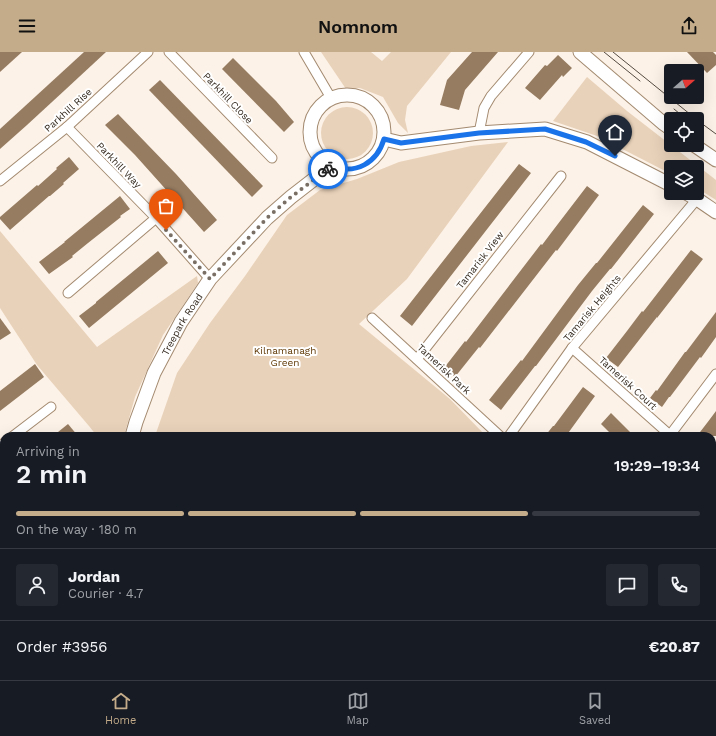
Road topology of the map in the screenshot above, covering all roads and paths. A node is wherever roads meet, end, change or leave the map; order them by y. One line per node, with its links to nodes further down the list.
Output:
1 (148, 52): 8 (street, Parkhill Rise)
2 (169, 52): 12 (street, Parkhill Close)
3 (304, 52): 6 (street)
4 (529, 52): 9 (street)
5 (580, 52): 7 (street)
6 (331, 98): 10 (street); 14 (street)
7 (664, 124)
8 (67, 127): 16 (street, Parkhill Rise); 21 (street, Parkhill Way)
9 (479, 133): 10 (street); 17 (street)
10 (384, 139): 14 (street)
11 (704, 152): 13 (street)
12 (272, 158)
13 (716, 160)
14 (331, 166): 22 (street, Treepark Road)
15 (561, 176): 26 (street, Tamarisk View)
16 (0, 181)
17 (664, 181)
18 (689, 200): 25 (street, Tamarisk Heights)
19 (698, 200): 20 (street)
20 (716, 212)
21 (156, 218): 22 (street, Parkhill Way); 23 (street)
22 (210, 279): 30 (street, Treepark Road)
23 (68, 293)
24 (372, 318): 26 (street, Tamerisk Park)
25 (572, 348): 32 (street, Tamarisk Heights); 33 (street, Tamerisk Court)
26 (417, 359): 31 (street, Tamerisk Park)
27 (716, 374): 34 (street, Tamerisk Court)
28 (51, 407): 29 (street)
29 (18, 432)
30 (133, 432)
31 (496, 432)
32 (512, 432)
33 (666, 432)
34 (673, 432)

